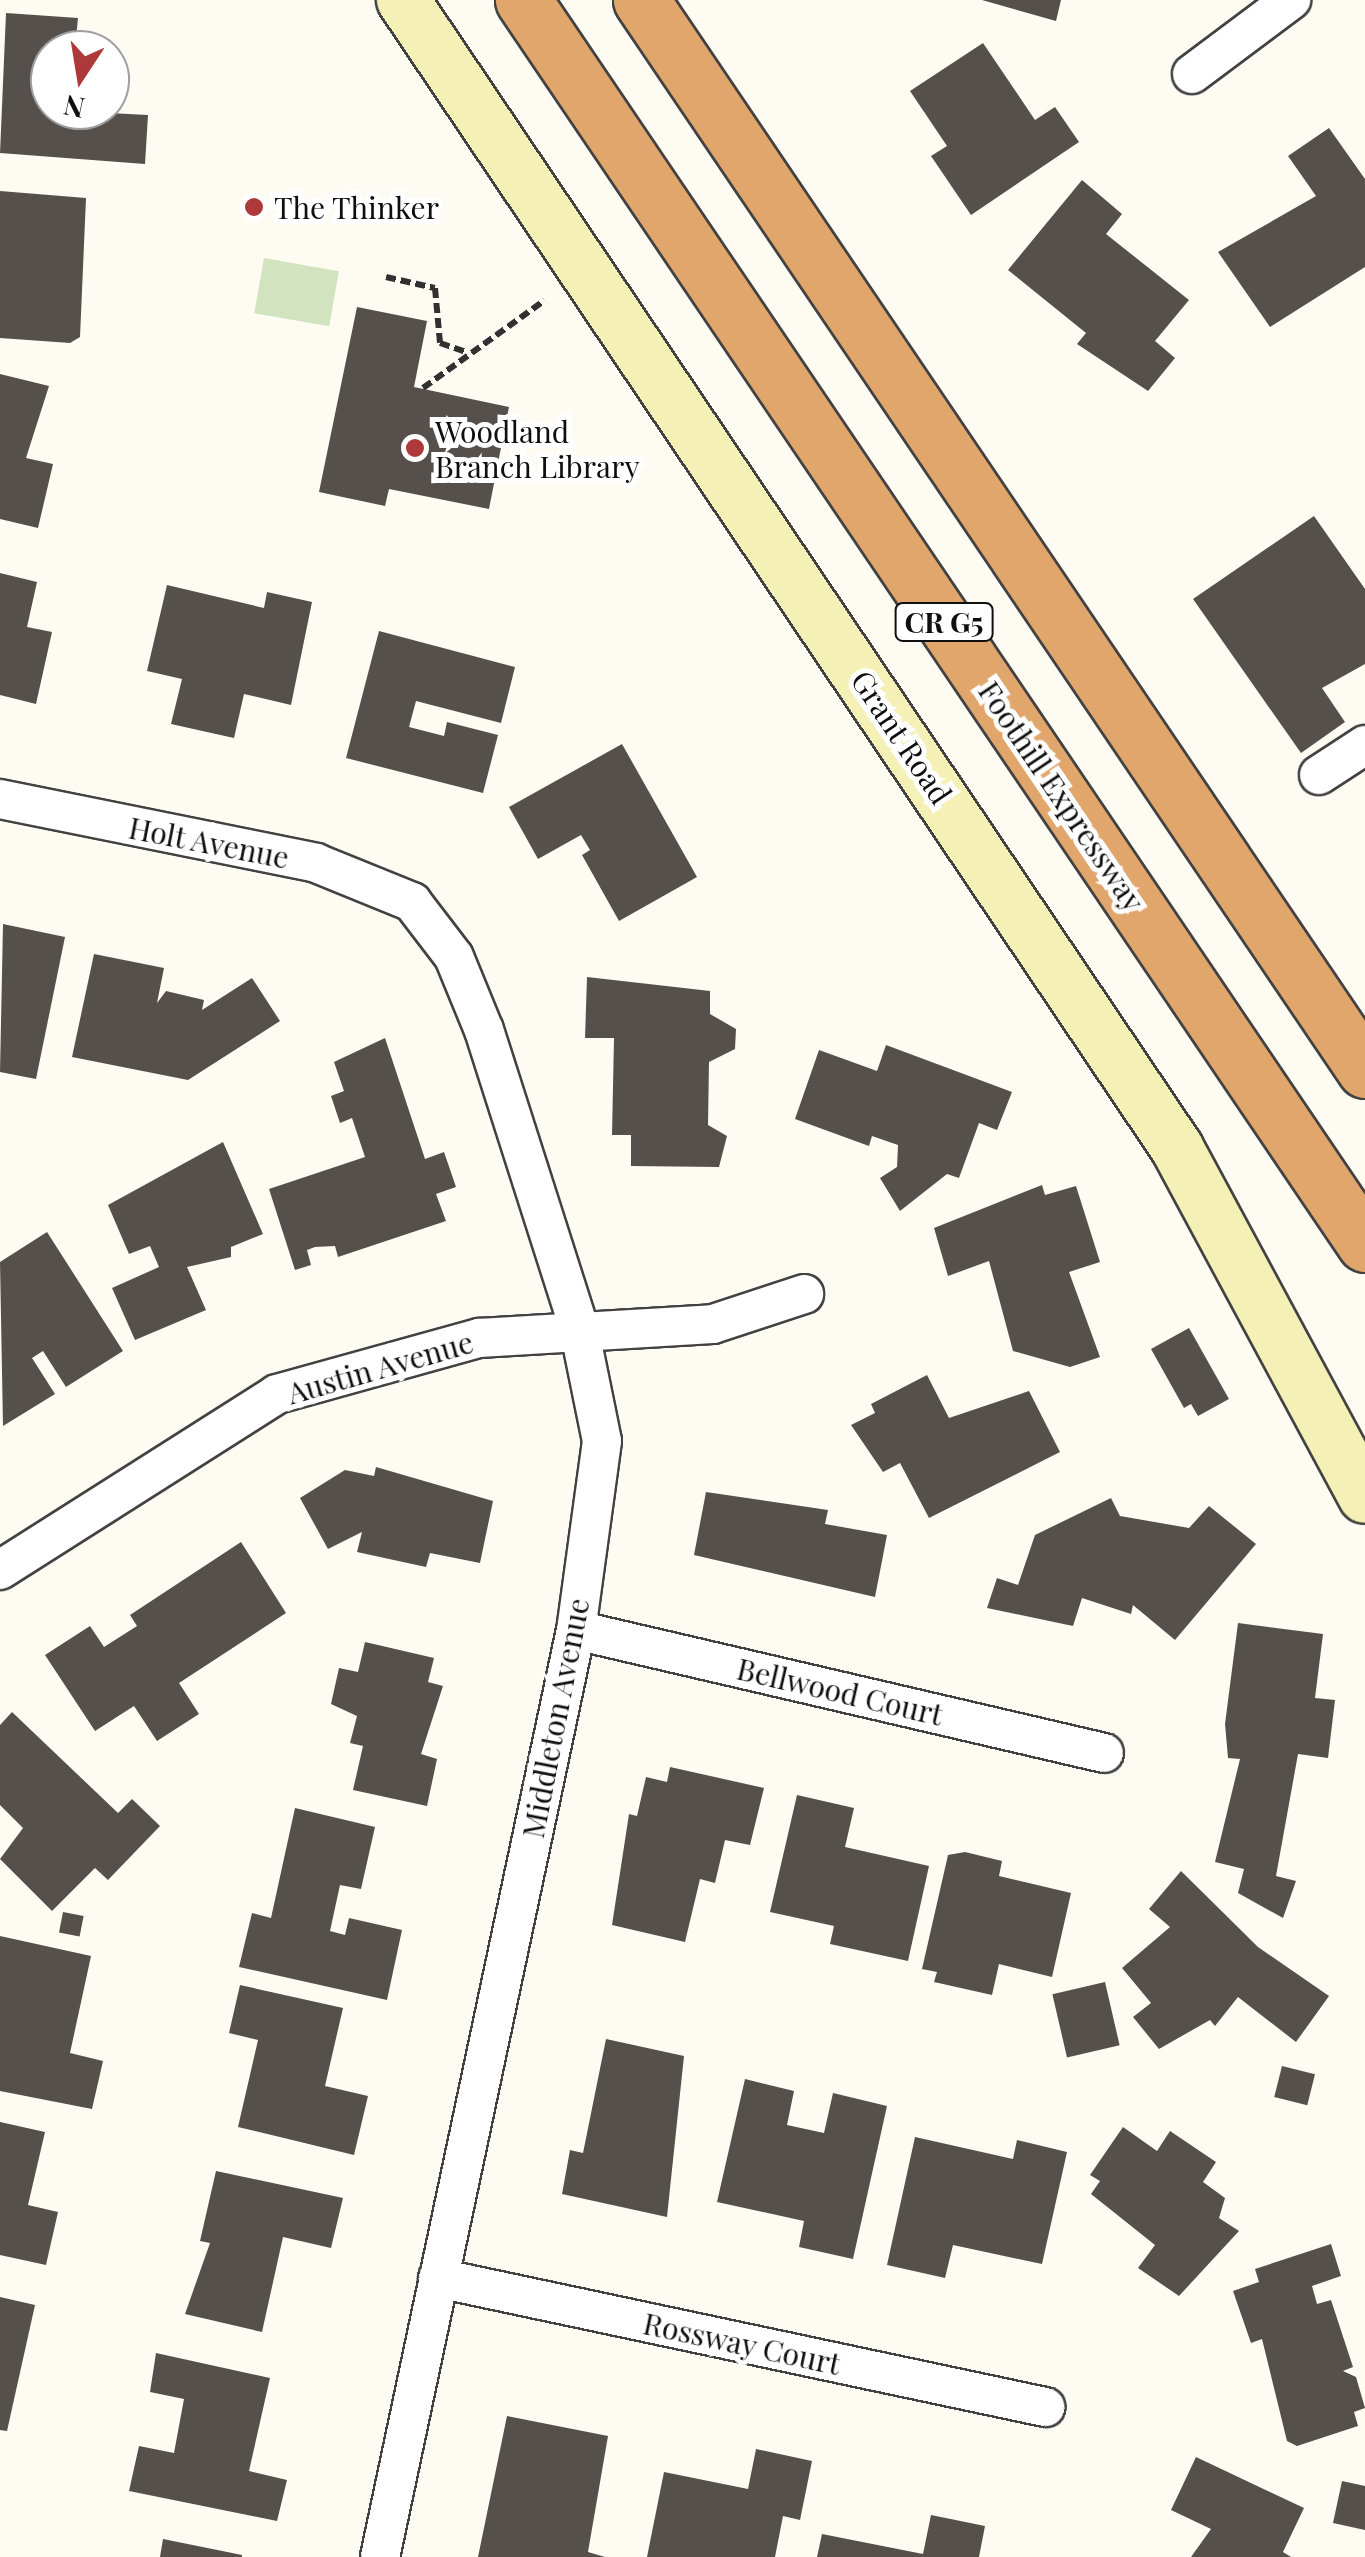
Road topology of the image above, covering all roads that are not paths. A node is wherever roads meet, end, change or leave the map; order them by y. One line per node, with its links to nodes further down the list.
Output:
1 (403, 0): 14 (street, Grant Road)
2 (522, 0): 11 (highway, Foothill Expressway / CR G5)
3 (641, 0): 10 (highway, CR G5)
4 (1291, 0): 5 (street)
5 (1192, 74)
6 (1365, 746): 7 (street)
7 (1319, 775)
8 (0, 799): 9 (street, Holt Avenue)
9 (412, 902): 13 (street, Middleton Avenue)
10 (1365, 1070)
11 (1365, 1244)
12 (804, 1294): 13 (street, Austin Avenue)
13 (579, 1328): 15 (street, Austin Avenue); 16 (street, Middleton Avenue)
14 (1365, 1497)
15 (0, 1570)
16 (576, 1630): 17 (street, Bellwood Court); 18 (street, Middleton Avenue)
17 (1104, 1753)
18 (438, 2278): 19 (street, Rossway Court); 20 (street, Middleton Avenue)
19 (1045, 2406)
20 (380, 2557)

